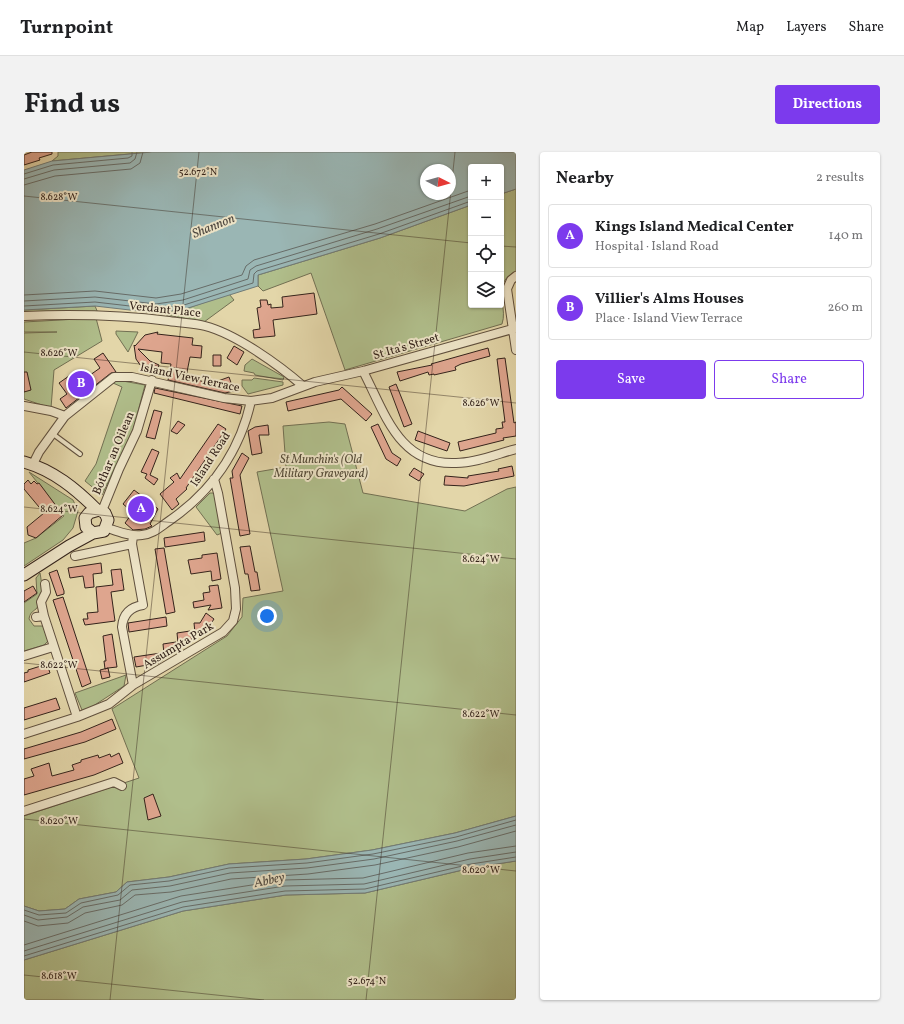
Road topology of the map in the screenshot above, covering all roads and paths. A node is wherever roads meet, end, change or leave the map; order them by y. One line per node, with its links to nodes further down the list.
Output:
1 (516, 276): 3 (street)
2 (24, 316): 7 (street, Verdant Place)
3 (514, 328): 4 (street); 5 (street, St Ita's Street)
4 (516, 350)
5 (363, 371): 7 (street, St Ita's Street); 12 (street)
6 (152, 380): 8 (street, Island View Terrace); 10 (street, Island View Terrace); 17 (street, Bóthar an Oilean)
7 (303, 386): 8 (street)
8 (251, 401): 15 (street, Island Road)
9 (24, 406): 10 (street)
10 (65, 416): 11 (street, Island View Terrace)
11 (52, 433): 13 (lane); 14 (street, Island View Terrace)
12 (516, 449)
13 (80, 454)
14 (28, 463): 16 (main road)
15 (214, 479): 21 (street, Island Road); 28 (street, Assumpta Park)
16 (82, 496): 17 (main road); 18 (main road)
17 (99, 511): 18 (main road); 19 (main road)
18 (86, 520): 20 (main road); 22 (main road)
19 (107, 528): 20 (main road); 21 (street, Island Road)
20 (93, 533): 22 (main road)
21 (132, 540): 23 (street); 28 (street)
22 (69, 546): 24 (main road)
23 (75, 556)
24 (24, 575)
25 (45, 584): 26 (street)
26 (53, 646): 27 (street); 29 (street)
27 (24, 656)
28 (133, 685): 29 (street, Assumpta Park)
29 (77, 717): 30 (street, Assumpta Park)
30 (24, 734)
31 (122, 786): 32 (street)
32 (24, 811)

